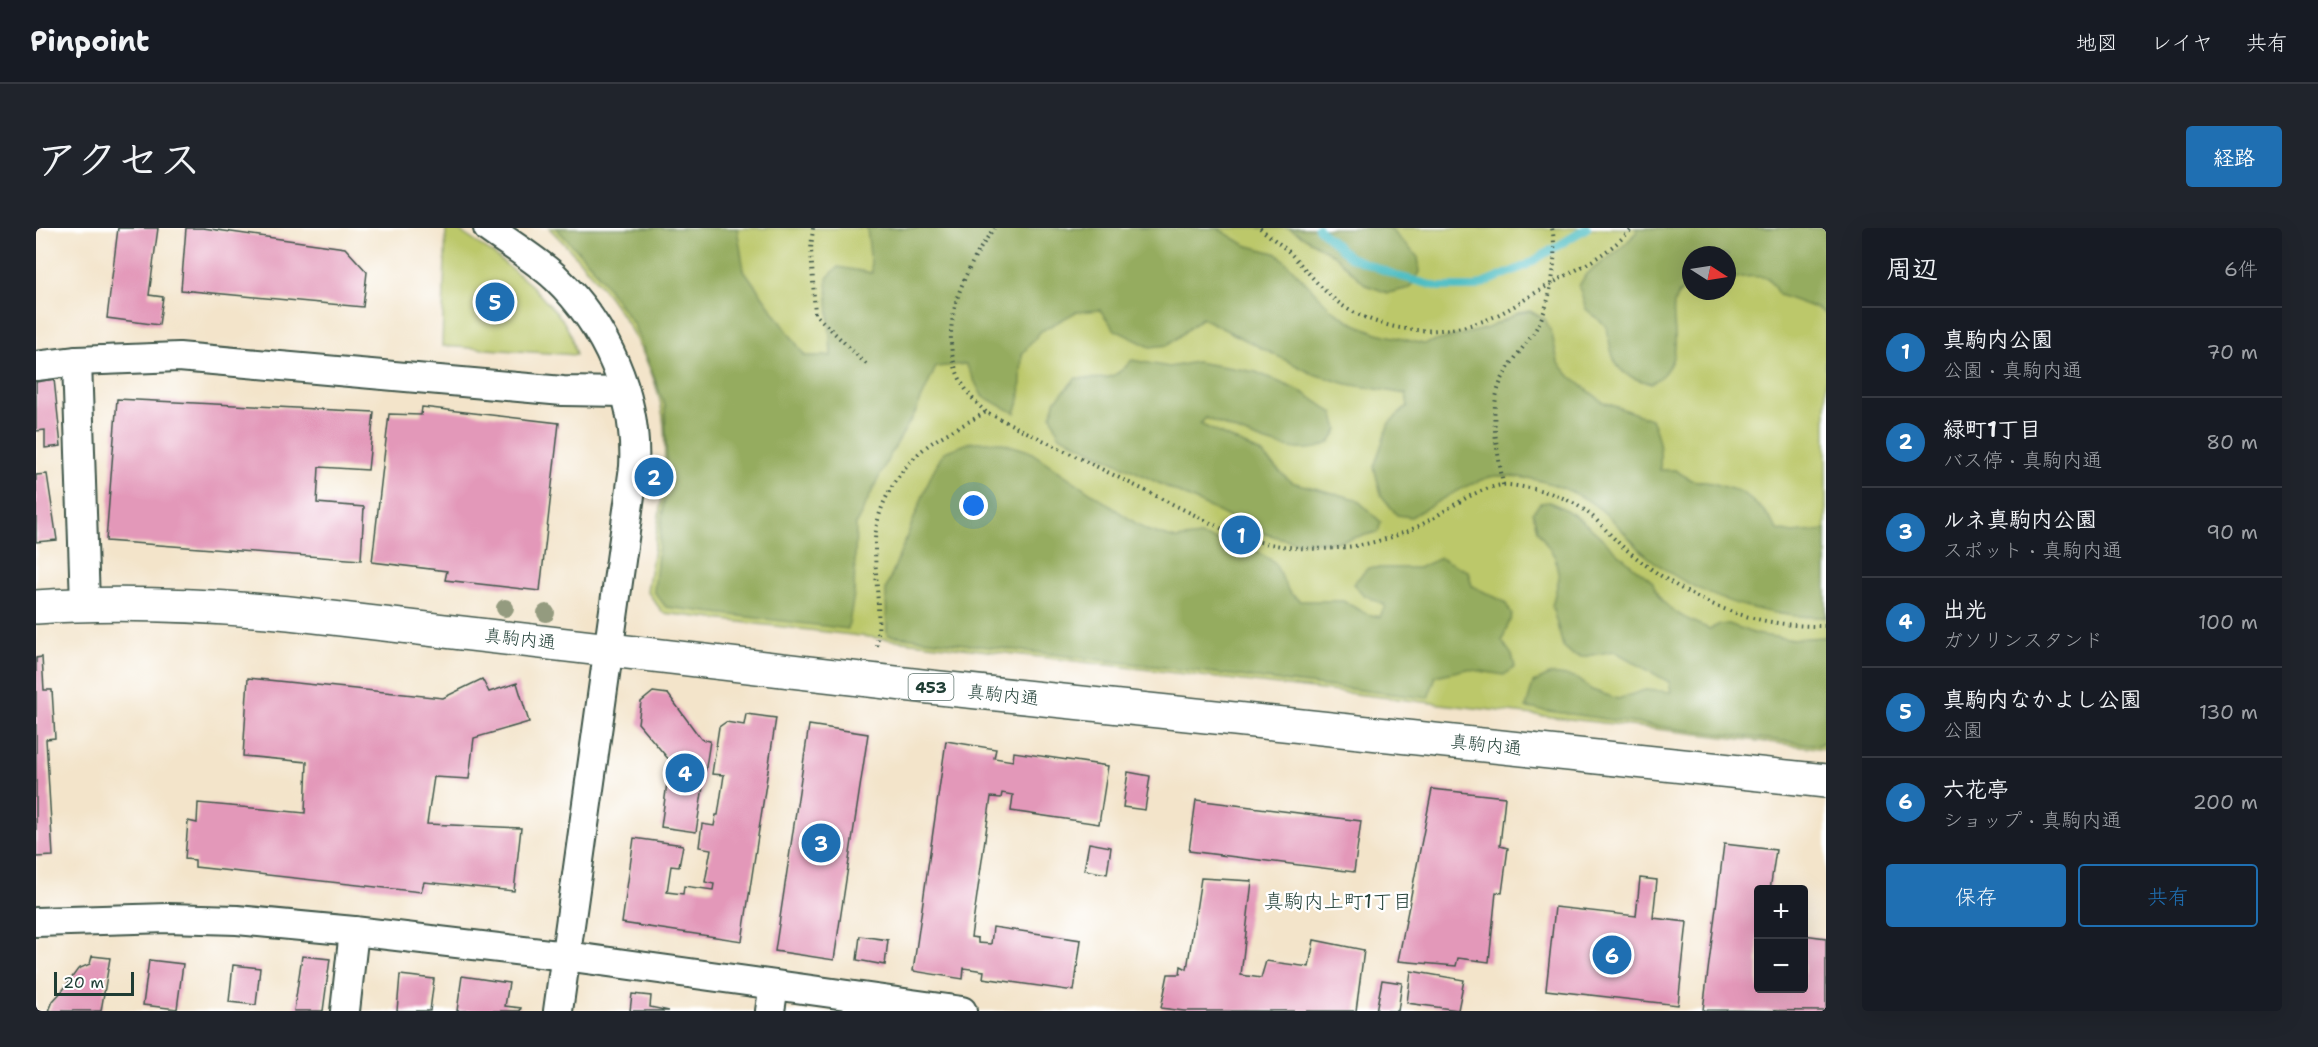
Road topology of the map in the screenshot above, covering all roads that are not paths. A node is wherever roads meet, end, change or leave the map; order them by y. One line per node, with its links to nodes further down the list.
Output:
1 (488, 228): 4 (street)
2 (77, 361): 3 (street); 4 (street); 5 (street)
3 (36, 366)
4 (625, 392): 7 (street)
5 (85, 603): 6 (highway, 真駒内通 / 453); 7 (highway, 真駒内通 / 453)
6 (36, 607)
7 (610, 649): 8 (highway, 真駒内通 / 453); 11 (street)
8 (1826, 781)
9 (36, 922): 10 (street)
10 (354, 931): 11 (street); 13 (street)
11 (566, 956): 12 (street); 14 (street)
12 (772, 998): 15 (street)
13 (345, 1011)
14 (558, 1011)
15 (962, 1011)

